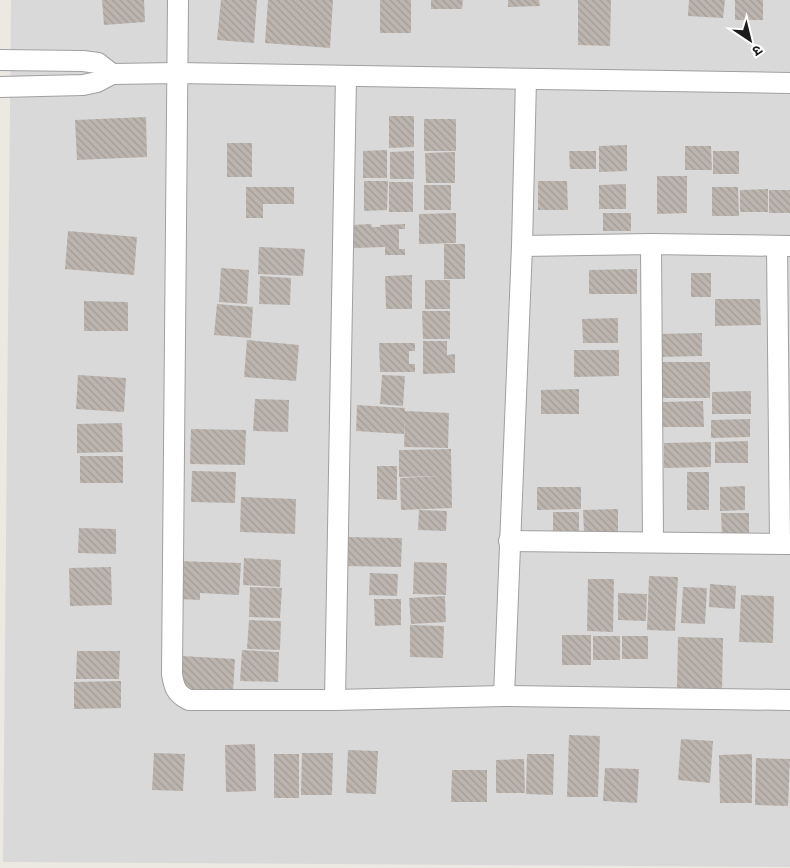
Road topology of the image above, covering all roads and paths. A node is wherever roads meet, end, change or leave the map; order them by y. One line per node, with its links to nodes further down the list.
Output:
1 (178, 0): 3 (street)
2 (0, 60): 4 (street)
3 (176, 73): 4 (street); 5 (street); 16 (street)
4 (112, 74): 8 (street)
5 (346, 76): 6 (street); 16 (street)
6 (526, 79): 7 (street); 10 (street)
7 (790, 83)
8 (0, 87)
9 (651, 244): 10 (street); 11 (street); 13 (street)
10 (522, 246): 12 (street)
11 (783, 246): 14 (street)
12 (509, 541): 13 (street); 15 (street)
13 (653, 542): 14 (street)
14 (785, 544)
15 (504, 696): 16 (street); 17 (street)
16 (335, 700)
17 (790, 700)

